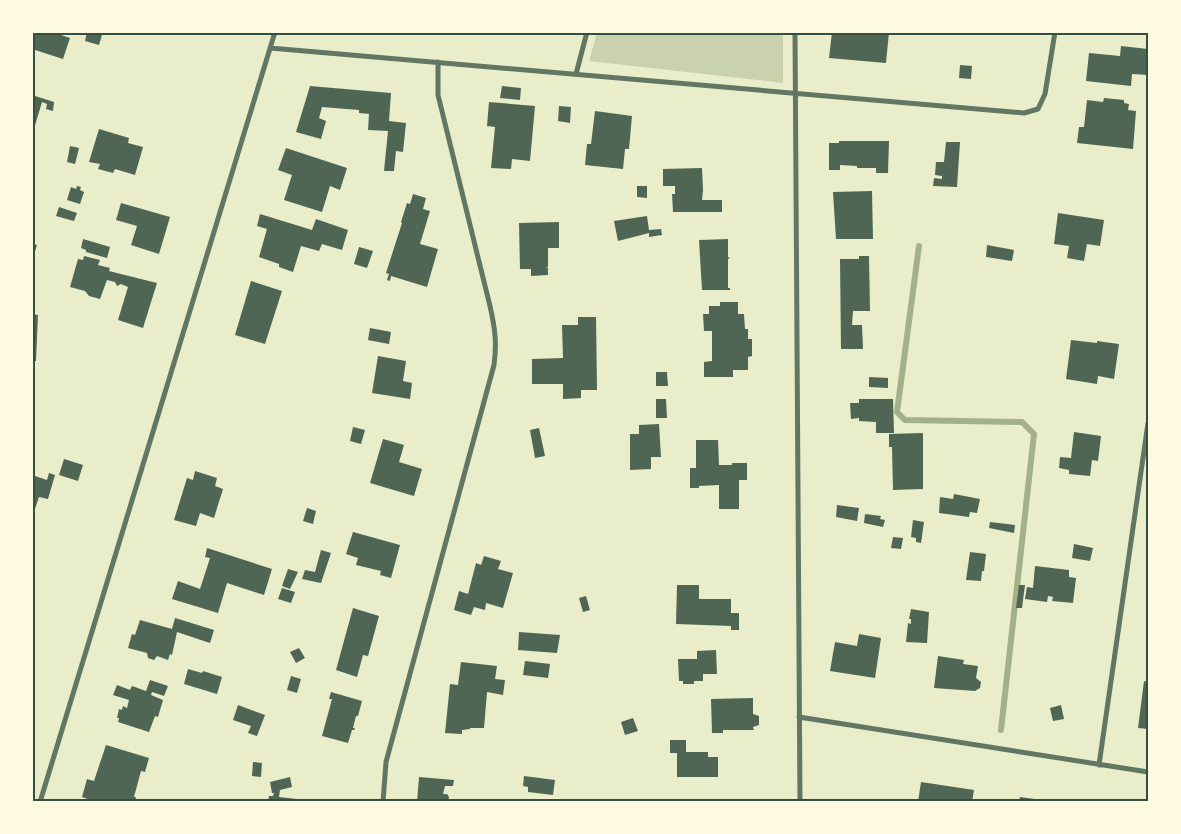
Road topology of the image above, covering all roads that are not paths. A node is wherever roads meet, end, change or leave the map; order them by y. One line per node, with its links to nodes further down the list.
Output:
1 (275, 32): 5 (street)
2 (587, 32): 7 (street)
3 (795, 32): 8 (street)
4 (1055, 32): 8 (street)
5 (270, 48): 6 (street); 13 (street)
6 (438, 62): 7 (street); 14 (street)
7 (576, 74): 8 (street)
8 (795, 92): 10 (street)
9 (1148, 423): 11 (street)
10 (799, 717): 11 (street); 15 (street)
11 (1099, 765): 12 (street)
12 (1148, 772)
13 (40, 802)
14 (382, 802)
15 (800, 802)

